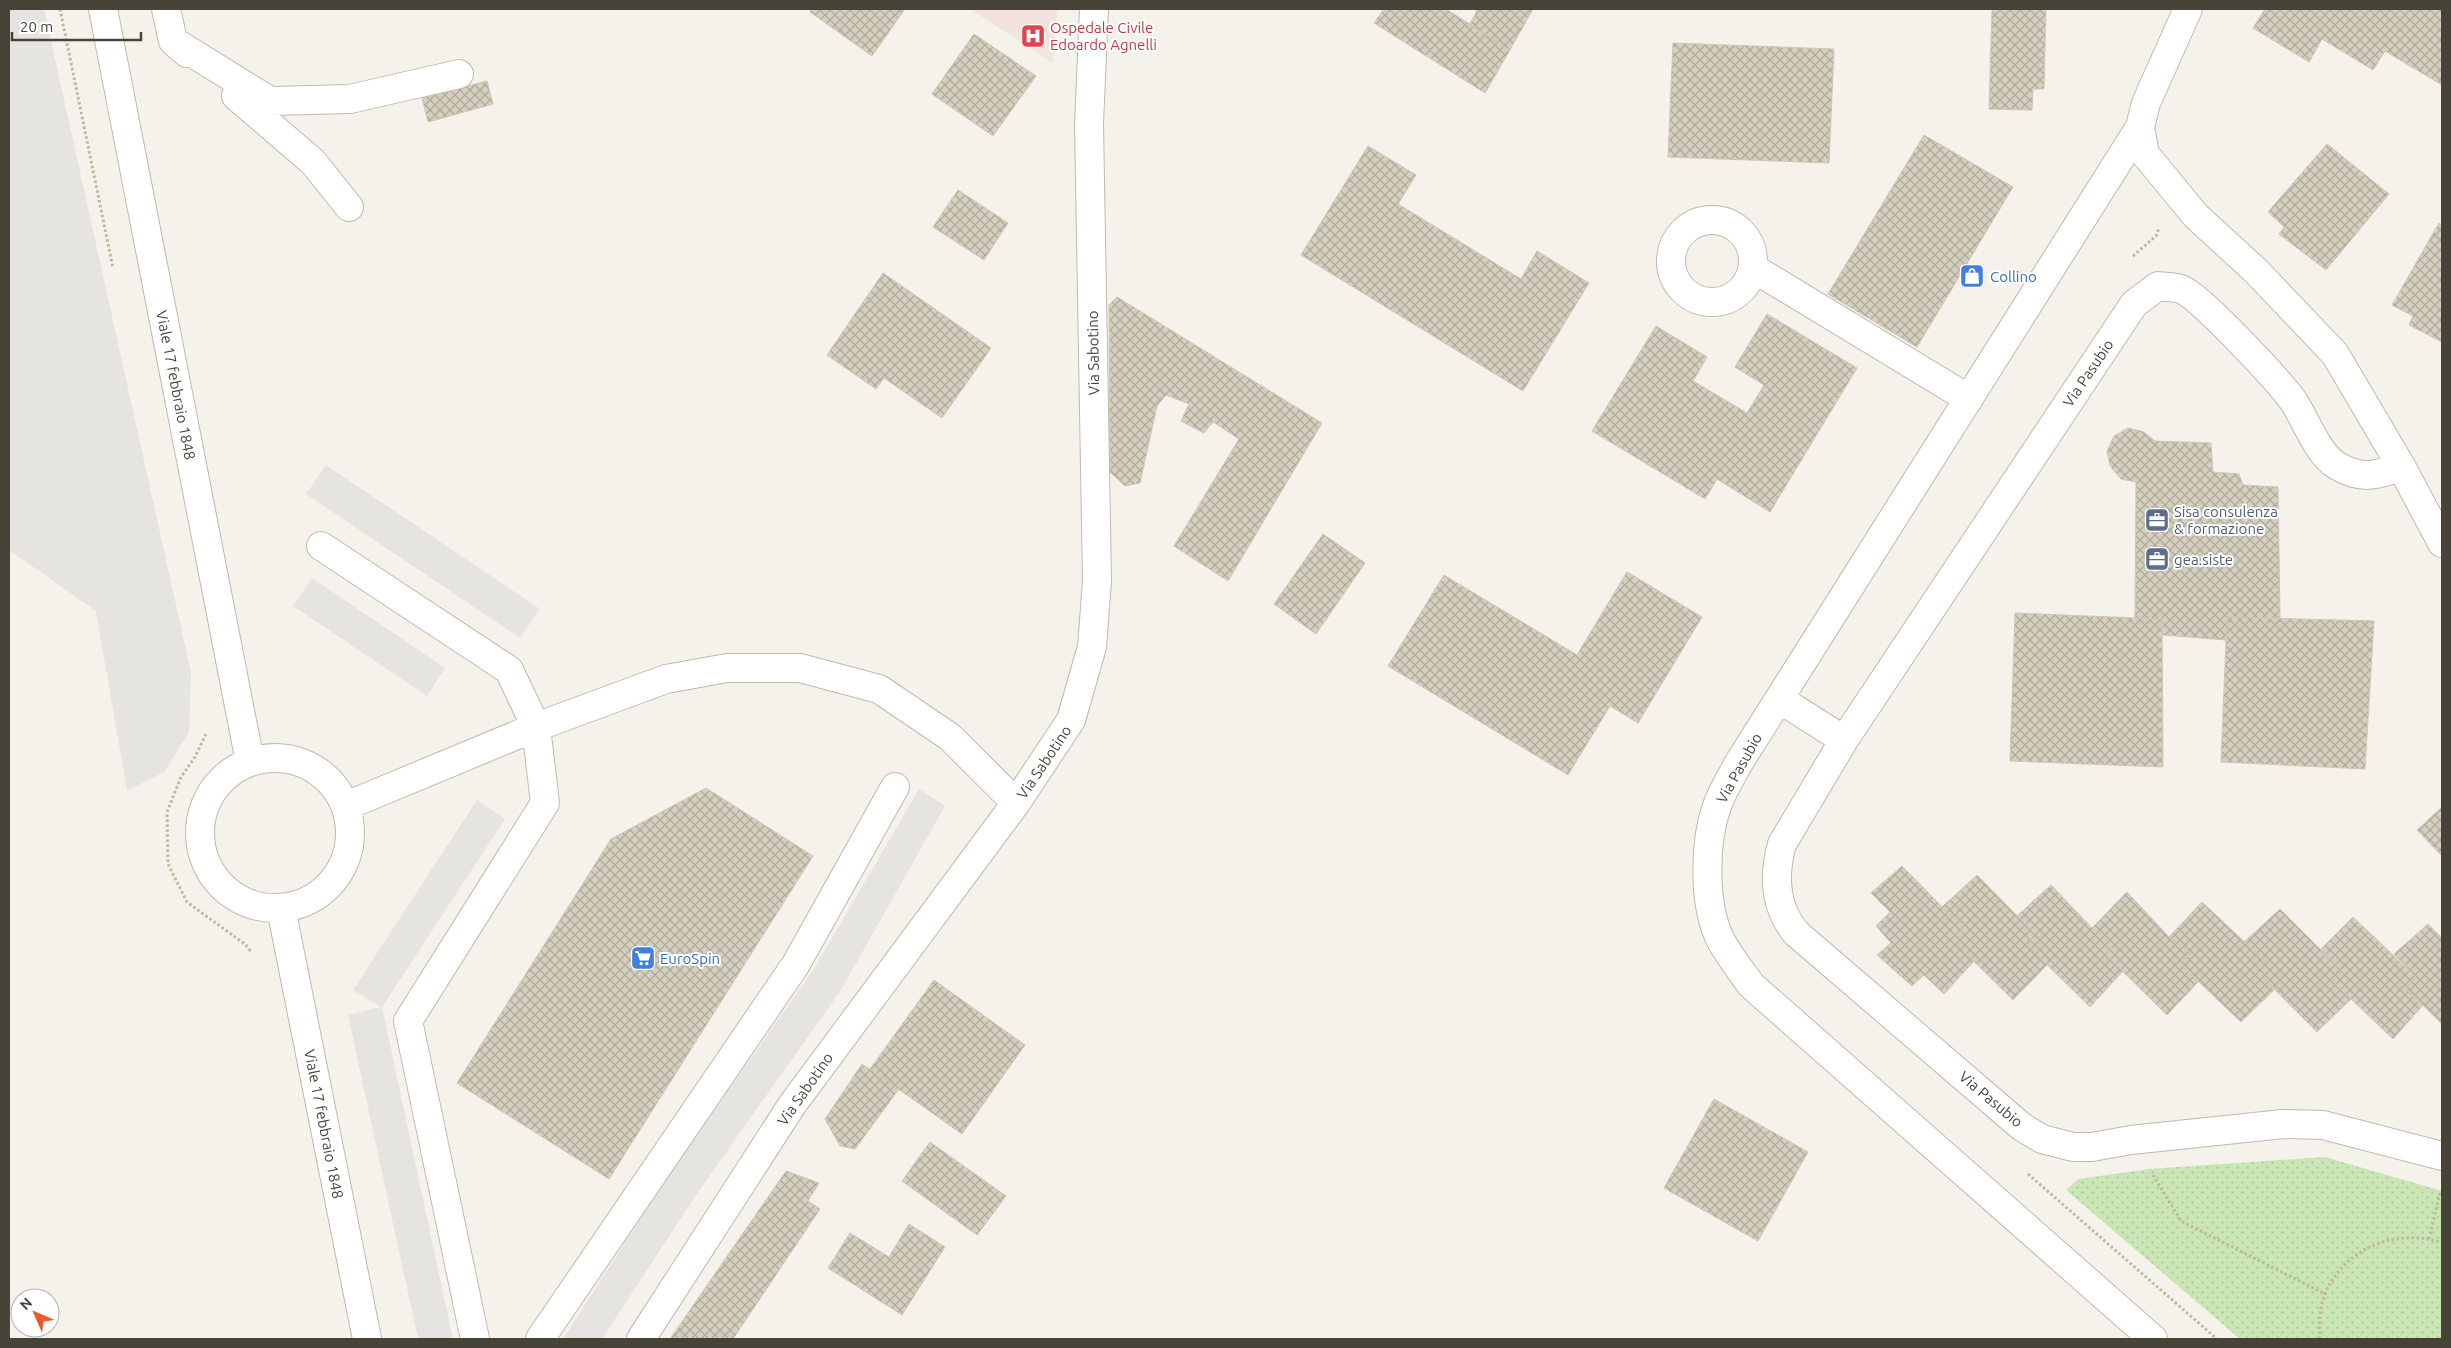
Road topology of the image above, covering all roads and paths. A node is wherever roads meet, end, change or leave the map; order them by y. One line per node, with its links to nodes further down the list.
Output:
1 (60, 9): 13 (path)
2 (103, 9): 22 (street, Viale 17 febbraio 1848)
3 (166, 9): 6 (street)
4 (1094, 9): 24 (street, Via Sabotino)
5 (2188, 9): 8 (street, Via Pasubio)
6 (173, 41): 7 (street); 10 (street)
7 (458, 74)
8 (2140, 127): 9 (street, Via Pasubio); 14 (street, Via Pasubio)
9 (2174, 189): 11 (path); 15 (street, Via Pasubio)
10 (349, 207)
11 (2130, 258)
12 (1753, 268): 14 (street)
13 (114, 271)
14 (1969, 399): 18 (street, Via Pasubio)
15 (2401, 466): 16 (street, Via Pasubio); 21 (street, Via Pasubio)
16 (2442, 543)
17 (321, 546): 19 (street)
18 (1781, 700): 21 (street); 39 (street, Via Pasubio)
19 (536, 727): 24 (street); 25 (street); 36 (street)
20 (208, 732): 27 (path)
21 (1844, 740): 28 (street, Via Pasubio)
22 (250, 762): 25 (street); 26 (street)
23 (895, 787): 37 (street)
24 (1016, 803): 38 (street, Via Sabotino)
25 (346, 806): 26 (street)
26 (281, 908): 35 (street, Viale 17 febbraio 1848)
27 (256, 960)
28 (2142, 1139): 29 (street, Via Pasubio); 34 (path)
29 (2442, 1156)
30 (2022, 1169): 40 (path)
31 (2442, 1185): 32 (path)
32 (2429, 1239): 33 (path); 34 (path)
33 (2442, 1243)
34 (2325, 1294): 41 (path)
35 (367, 1339)
36 (474, 1339)
37 (540, 1339)
38 (641, 1339)
39 (2153, 1339)
40 (2218, 1339)
41 (2320, 1339)

